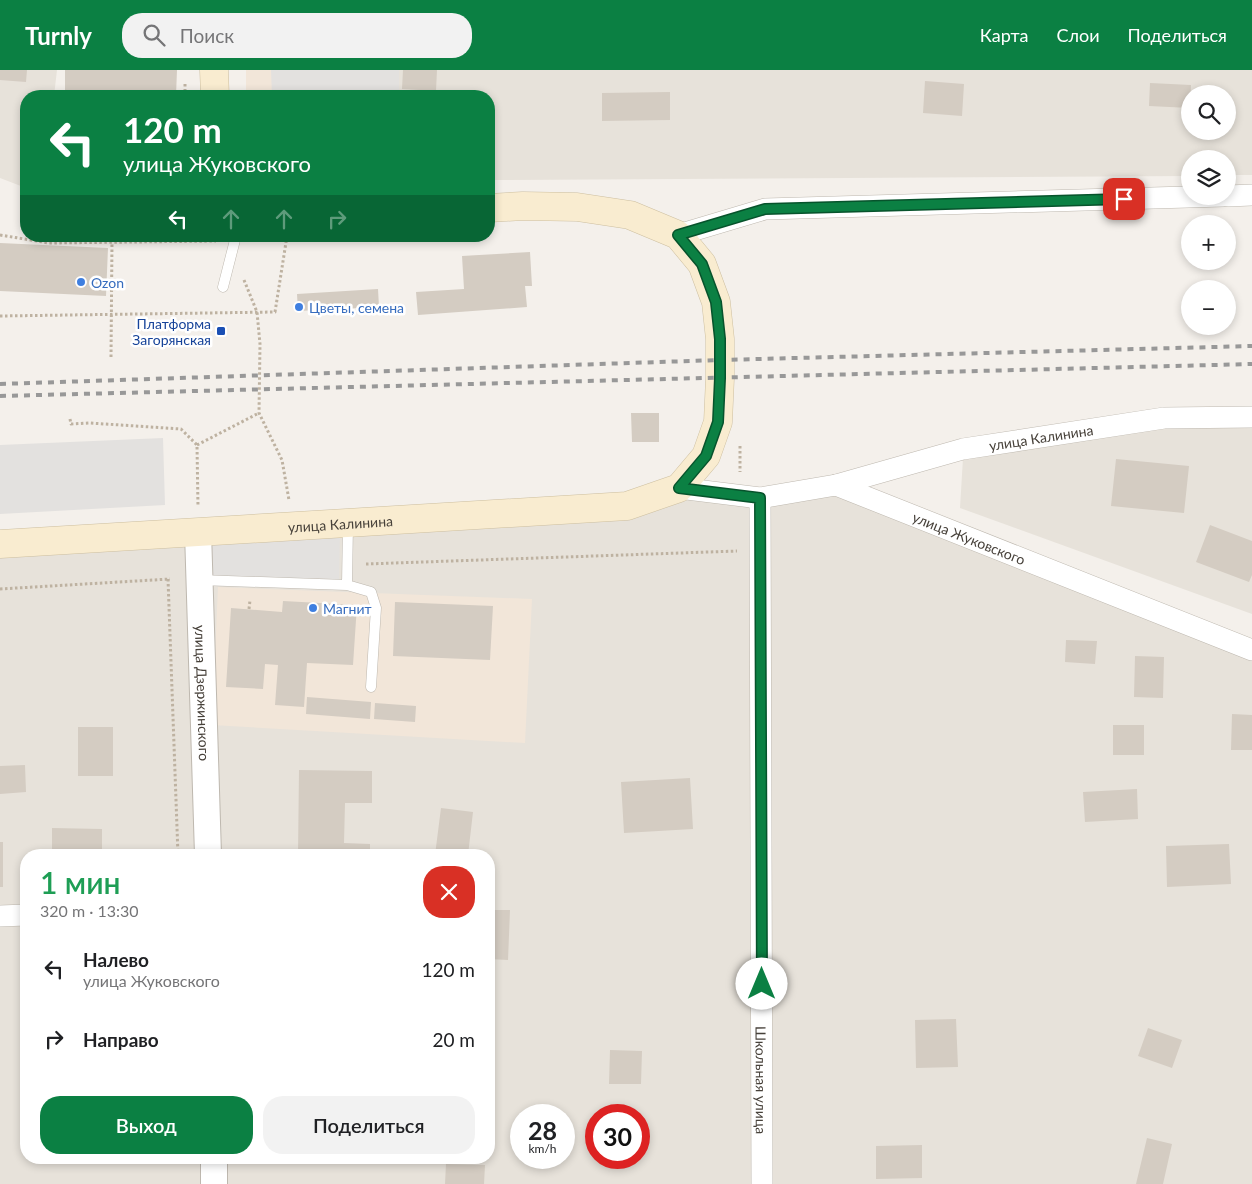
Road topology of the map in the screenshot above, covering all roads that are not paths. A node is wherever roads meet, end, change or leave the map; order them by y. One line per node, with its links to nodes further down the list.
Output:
1 (214, 70): 2 (main road)
2 (215, 90)
3 (1252, 195): 4 (street)
4 (1236, 196)
5 (1181, 197): 7 (street)
6 (495, 208): 7 (main road)
7 (678, 235): 12 (main road)
8 (235, 242): 9 (lane)
9 (223, 287)
10 (1252, 417): 11 (street, улица Калинина)
11 (836, 485): 13 (street); 19 (street, улица Жуковского)
12 (679, 488): 13 (street); 14 (main road, улица Калинина)
13 (760, 498): 26 (street, Школьная улица)
14 (348, 523): 15 (main road, улица Калинина); 18 (lane)
15 (198, 532): 16 (main road, улица Калинина); 17 (street, улица Дзержинского)
16 (0, 544)
17 (198, 579): 18 (lane); 21 (street, улица Дзержинского)
18 (347, 585): 20 (lane)
19 (1252, 650)
20 (371, 687)
21 (208, 849)
22 (20, 915): 23 (street)
23 (0, 916)
24 (214, 1164): 25 (street)
25 (214, 1184)
26 (762, 1184)

